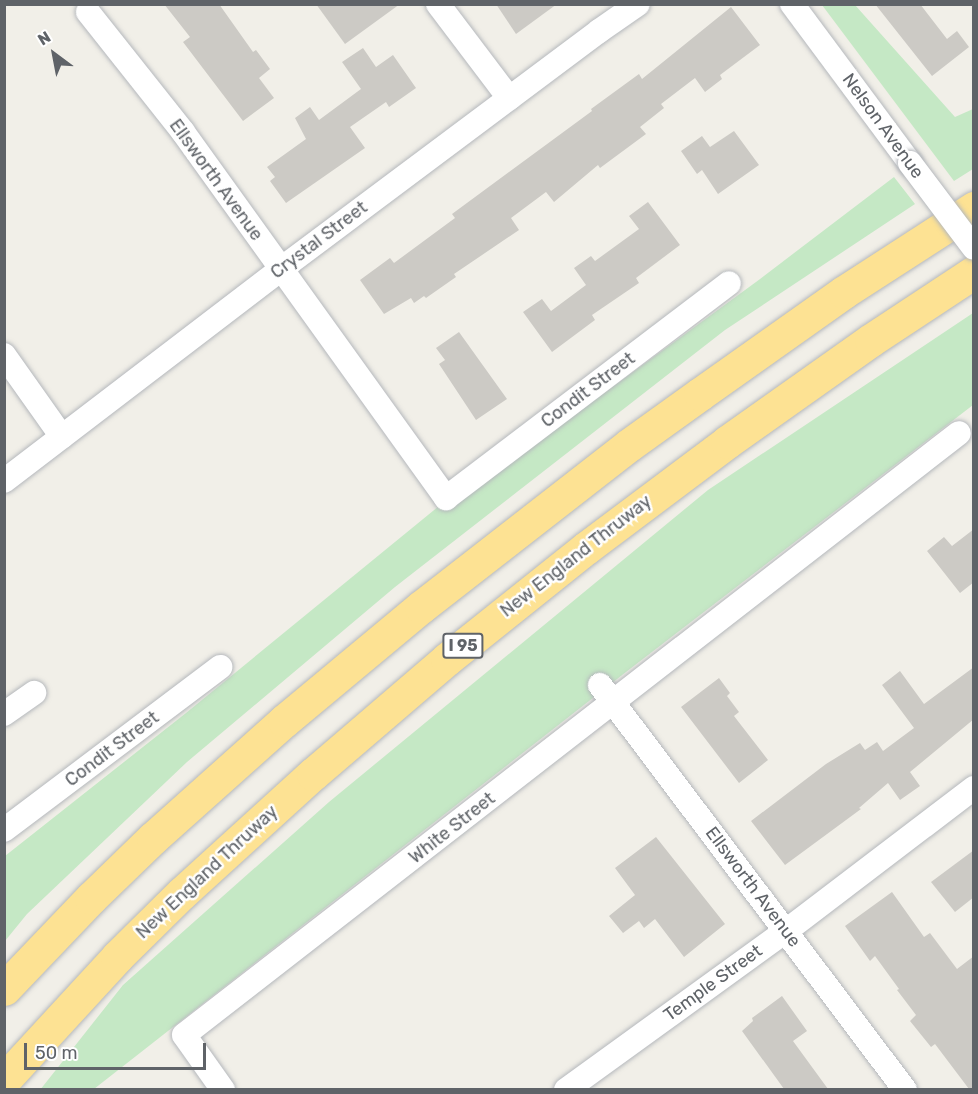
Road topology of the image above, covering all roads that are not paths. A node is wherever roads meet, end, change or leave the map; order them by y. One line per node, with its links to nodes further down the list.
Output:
1 (438, 4): 5 (street)
2 (638, 4): 5 (street, Crystal Street)
3 (792, 4): 7 (street, Nelson Avenue, bridge)
4 (88, 12): 8 (street, Ellsworth Avenue)
5 (509, 98): 8 (street, Crystal Street)
6 (974, 208): 24 (highway)
7 (974, 248)
8 (281, 269): 13 (street, Crystal Street); 15 (street, Ellsworth Avenue)
9 (974, 272): 25 (highway, New England Thruway / I 95)
10 (729, 283): 15 (street, Condit Street)
11 (4, 355): 13 (street)
12 (959, 434): 19 (street, White Street)
13 (62, 437): 14 (street, Crystal Street)
14 (4, 481)
15 (446, 498)
16 (220, 667): 22 (street, Condit Street)
17 (600, 684): 19 (street, Ellsworth Avenue)
18 (34, 693): 20 (street)
19 (614, 704): 23 (street, Ellsworth Avenue); 26 (street, White Street)
20 (4, 714)
21 (974, 788): 23 (street, Temple Street)
22 (8, 820)
23 (786, 930): 27 (street, Temple Street); 28 (street, Ellsworth Avenue)
24 (4, 989)
25 (4, 1080)
26 (223, 1089)
27 (566, 1089)
28 (905, 1089)

